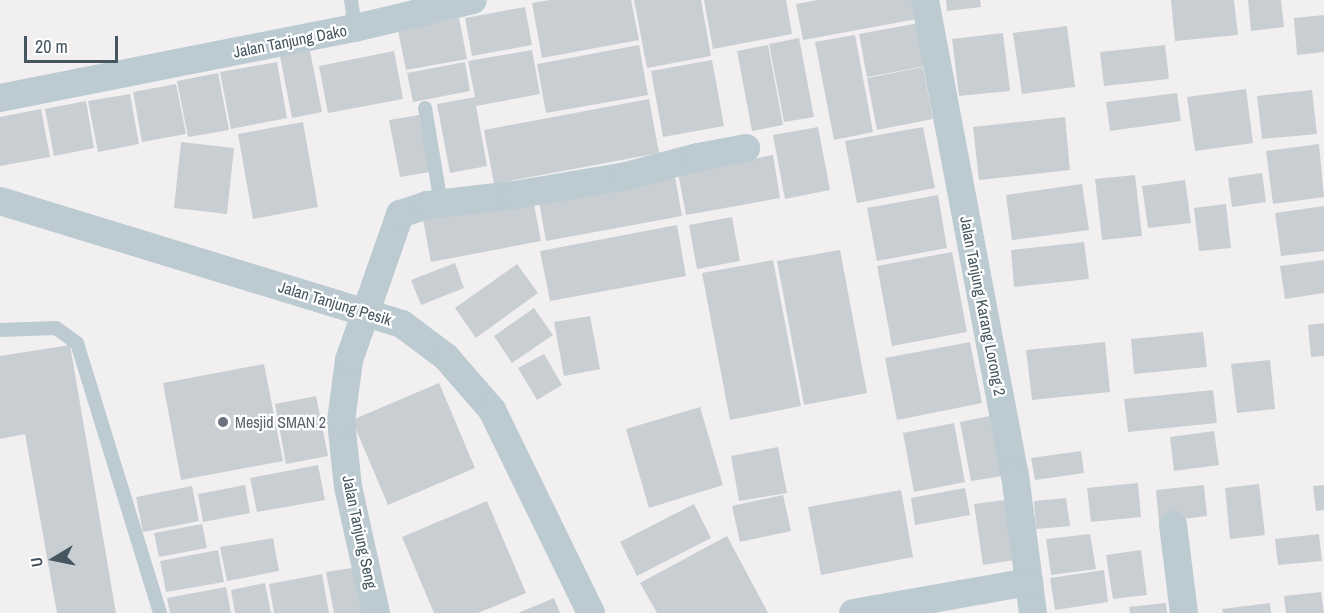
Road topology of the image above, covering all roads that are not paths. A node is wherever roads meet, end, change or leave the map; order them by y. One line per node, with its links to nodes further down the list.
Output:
1 (351, 0): 5 (lane)
2 (473, 0): 4 (street, Jalan Tanjung Dako)
3 (925, 0): 14 (street, Jalan Tanjung Karang Lorong 2)
4 (418, 6): 5 (street, Jalan Tanjung Dako)
5 (355, 28): 6 (street, Jalan Tanjung Dako)
6 (0, 98)
7 (425, 108): 10 (lane)
8 (746, 148): 10 (street)
9 (0, 201): 11 (street, Jalan Tanjung Pesik)
10 (441, 204): 11 (street, Jalan Tanjung Seng)
11 (368, 311): 16 (street, Jalan Tanjung Seng); 17 (street, Jalan Tanjung Pesik)
12 (0, 330): 15 (lane)
13 (1173, 525): 20 (street)
14 (1029, 582): 18 (street); 19 (street, Jalan Tanjung Karang Lorong 2)
15 (160, 613)
16 (376, 613)
17 (591, 613)
18 (854, 613)
19 (1033, 613)
20 (1184, 613)

